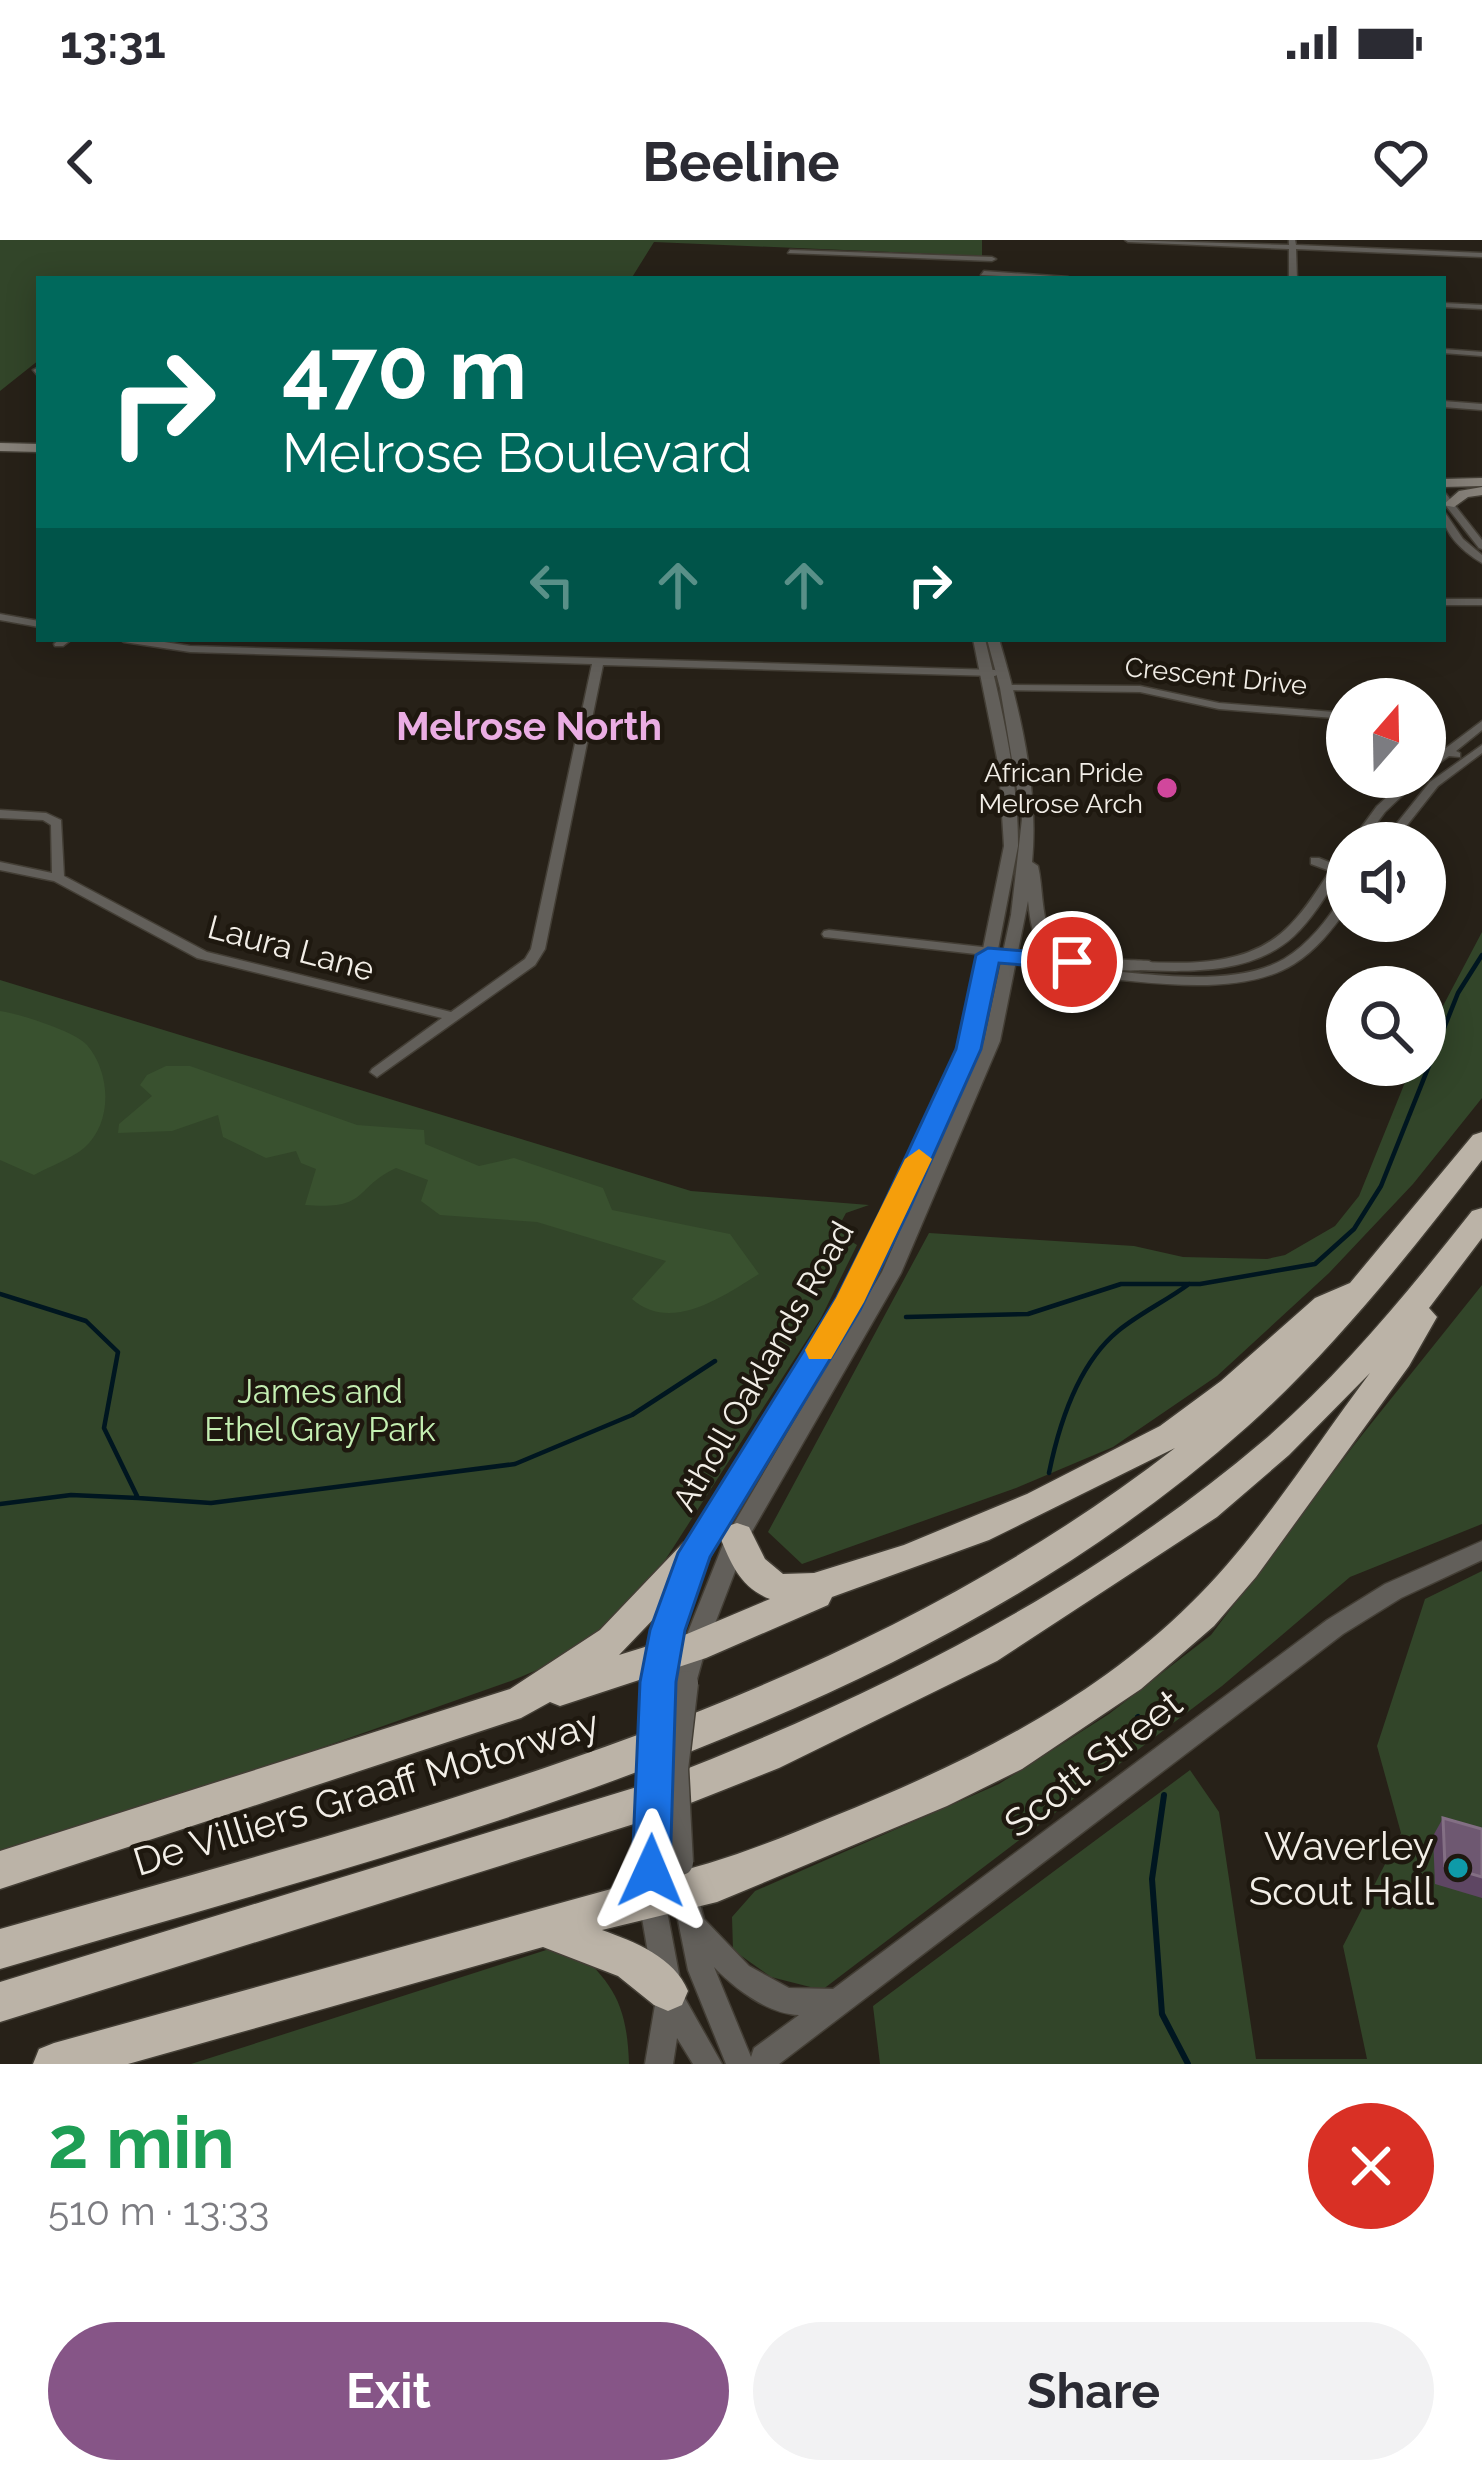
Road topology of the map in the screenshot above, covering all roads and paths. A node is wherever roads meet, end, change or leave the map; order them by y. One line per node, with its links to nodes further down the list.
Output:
1 (1128, 240): 2 (street)
2 (1292, 244): 5 (street); 10 (street)
3 (994, 246): 7 (street)
4 (790, 252): 6 (street)
5 (1482, 255)
6 (961, 257): 7 (street); 8 (street)
7 (992, 259): 9 (street)
8 (951, 276)
9 (982, 276)
10 (1293, 276)
11 (1446, 304): 12 (street)
12 (1482, 307)
13 (1446, 351): 14 (street)
14 (1482, 354)
15 (1446, 404): 16 (street)
16 (1482, 407)
17 (0, 450): 18 (main road)
18 (36, 451)
19 (1482, 487): 20 (main road)
20 (1446, 497)
21 (1446, 500): 23 (street)
22 (1446, 504): 24 (street)
23 (1478, 540)
24 (1482, 560)
25 (1446, 602): 26 (street)
26 (1482, 602)
27 (0, 617): 28 (street)
28 (36, 623)
29 (151, 642): 32 (street, Crescent Drive)
30 (981, 642): 33 (street, Atholl Oaklands Road)
31 (993, 642): 33 (street, Atholl Oaklands Road)
32 (598, 662): 33 (street, Crescent Drive); 54 (street)
33 (999, 678): 34 (street, Crescent Drive); 43 (street, Atholl Oaklands Road); 51 (street, Atholl Oaklands Road)
34 (1326, 714)
35 (1482, 724): 37 (street)
36 (1482, 748): 38 (street)
37 (1448, 752): 38 (street)
38 (1467, 759): 42 (street)
39 (1393, 798): 41 (street)
40 (0, 814): 47 (street)
41 (1371, 822)
42 (1404, 822)
43 (1028, 850): 52 (street, Atholl Oaklands Road); 53 (street)
44 (1315, 861): 46 (street)
45 (0, 866): 47 (street, Laura Lane)
46 (1326, 866)
47 (58, 878): 54 (street, Laura Lane)
48 (1326, 891): 53 (street)
49 (1326, 926): 52 (street)
50 (829, 934): 51 (street)
51 (987, 960): 52 (street); 62 (street, Atholl Oaklands Road)
52 (1010, 963): 53 (street); 60 (street, Atholl Oaklands Road)
53 (1149, 967)
54 (454, 1017): 55 (street)
55 (377, 1072)
56 (1482, 1141): 59 (highway, De Villiers Graaff Motorway)
57 (1482, 1218): 58 (highway)
58 (1448, 1265): 67 (highway); 71 (highway)
59 (1370, 1284): 63 (highway); 69 (highway, De Villiers Graaff Motorway)
60 (736, 1537): 63 (highway); 64 (street, Atholl Oaklands Road)
61 (1482, 1550): 72 (street, Scott Street)
62 (695, 1553): 64 (street, Atholl Oaklands Road); 65 (highway)
63 (881, 1567): 64 (highway)
64 (675, 1668): 65 (highway); 67 (street, Atholl Oaklands Road, bridge)
65 (521, 1702): 66 (highway)
66 (0, 1870)
67 (672, 1890): 68 (highway); 70 (street, Atholl Oaklands Road); 72 (street); 73 (street, Atholl Oaklands Road)
68 (546, 1928): 70 (highway); 74 (highway)
69 (0, 1948)
70 (669, 1995): 75 (street); 76 (street, Atholl Oaklands Road)
71 (0, 2002)
72 (838, 2002): 73 (street, Scott Street)
73 (749, 2063)
74 (54, 2064)
75 (659, 2064)
76 (708, 2064)

